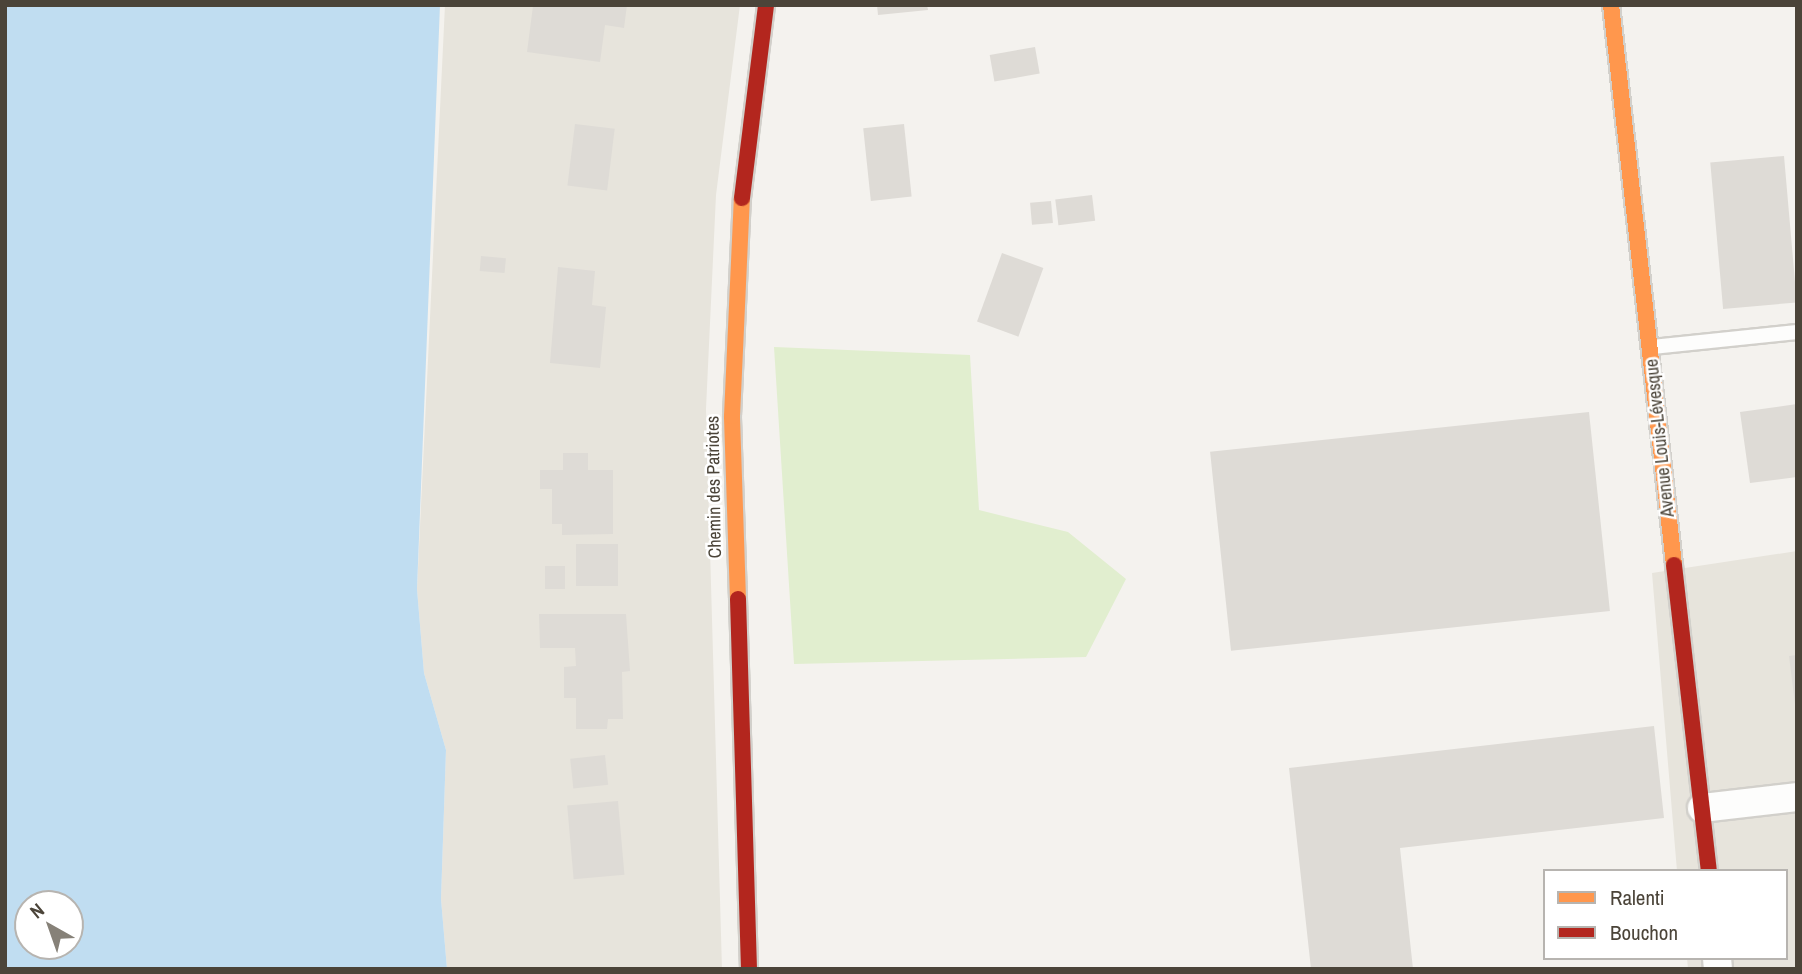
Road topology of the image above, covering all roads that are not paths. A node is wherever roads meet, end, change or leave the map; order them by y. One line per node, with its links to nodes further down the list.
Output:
1 (766, 5): 8 (main road, Chemin des Patriotes)
2 (1611, 5): 4 (main road, Avenue Louis-Lévesque)
3 (1797, 332): 4 (lane)
4 (1650, 347): 6 (main road, Avenue Louis-Lévesque)
5 (1797, 797): 6 (street)
6 (1702, 808): 7 (main road, Avenue Louis-Lévesque)
7 (1709, 869)
8 (750, 969)

